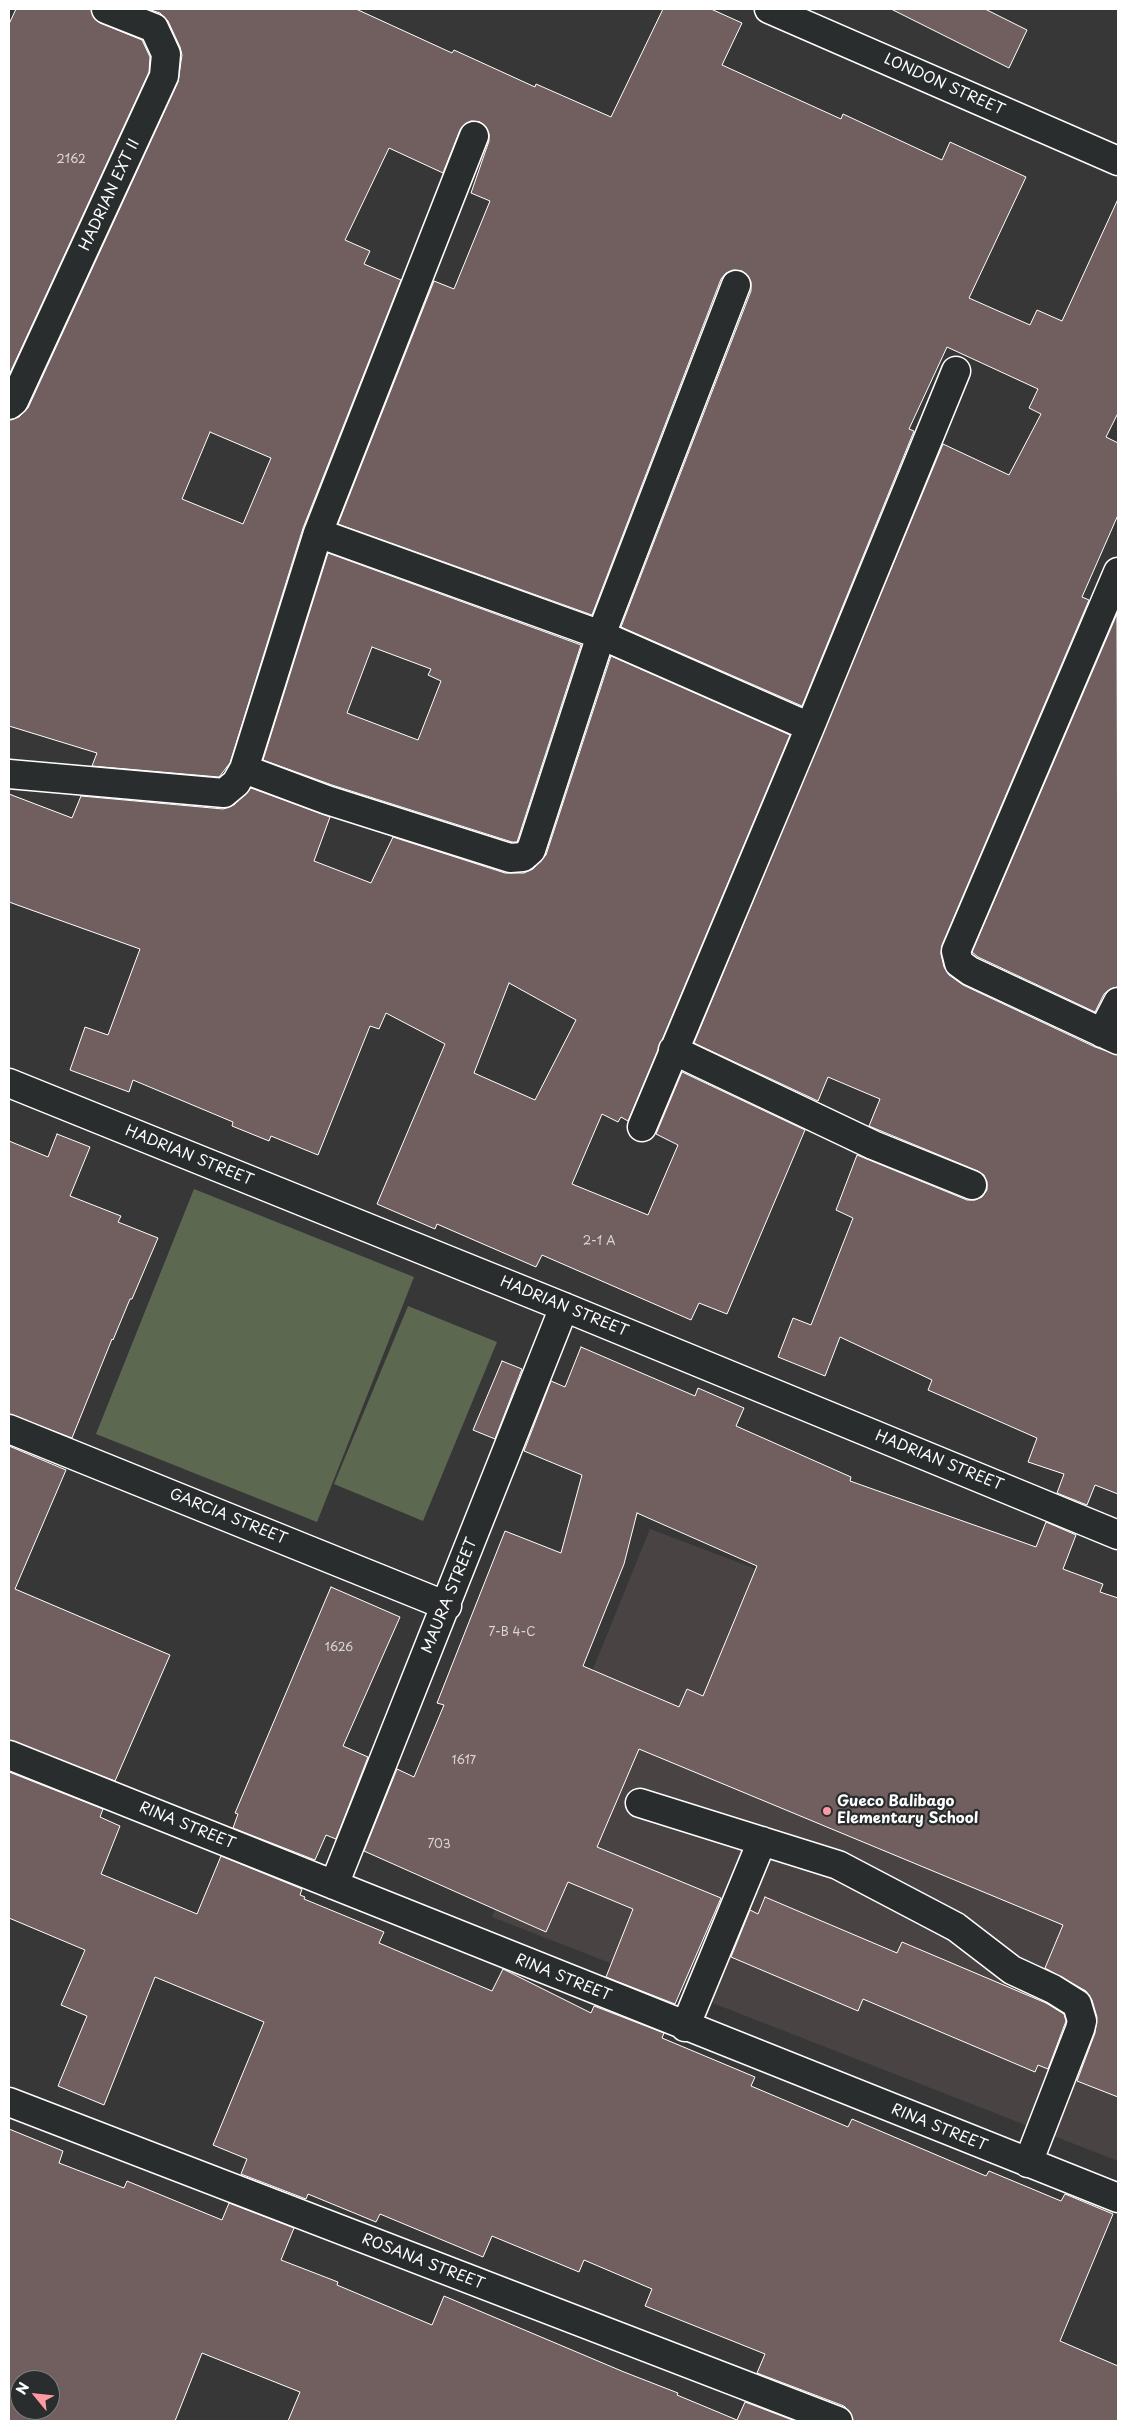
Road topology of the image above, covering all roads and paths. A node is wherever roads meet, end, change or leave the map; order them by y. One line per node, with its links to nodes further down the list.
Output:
1 (106, 9): 7 (street, HADRIAN EXT II)
2 (769, 9): 4 (street, LONDON STREET)
3 (474, 136): 8 (street)
4 (1118, 161)
5 (736, 285): 10 (street)
6 (956, 371): 11 (street)
7 (9, 405)
8 (318, 533): 10 (street); 12 (street)
9 (1118, 572): 15 (street)
10 (601, 634): 11 (street); 12 (street)
11 (810, 727): 16 (street)
12 (244, 769): 13 (street)
13 (9, 774)
14 (1118, 1002): 15 (street)
15 (1110, 1037)
16 (674, 1050): 18 (street); 19 (street)
17 (9, 1083): 20 (street, HADRIAN STREET)
18 (642, 1127)
19 (972, 1185)
20 (564, 1307): 22 (street, HADRIAN STREET); 23 (street, MAURA STREET)
21 (9, 1429): 23 (street, GARCIA STREET)
22 (1118, 1535)
23 (447, 1606): 27 (street, MAURA STREET)
24 (9, 1755): 27 (street, RINA STREET)
25 (640, 1803): 26 (street)
26 (762, 1841): 28 (street); 30 (street)
27 (334, 1885): 28 (street, RINA STREET)
28 (685, 2027): 30 (street, RINA STREET)
29 (9, 2102): 32 (street, ROSANA STREET)
30 (1028, 2163): 31 (street, RINA STREET)
31 (1118, 2198)
32 (838, 2421)

